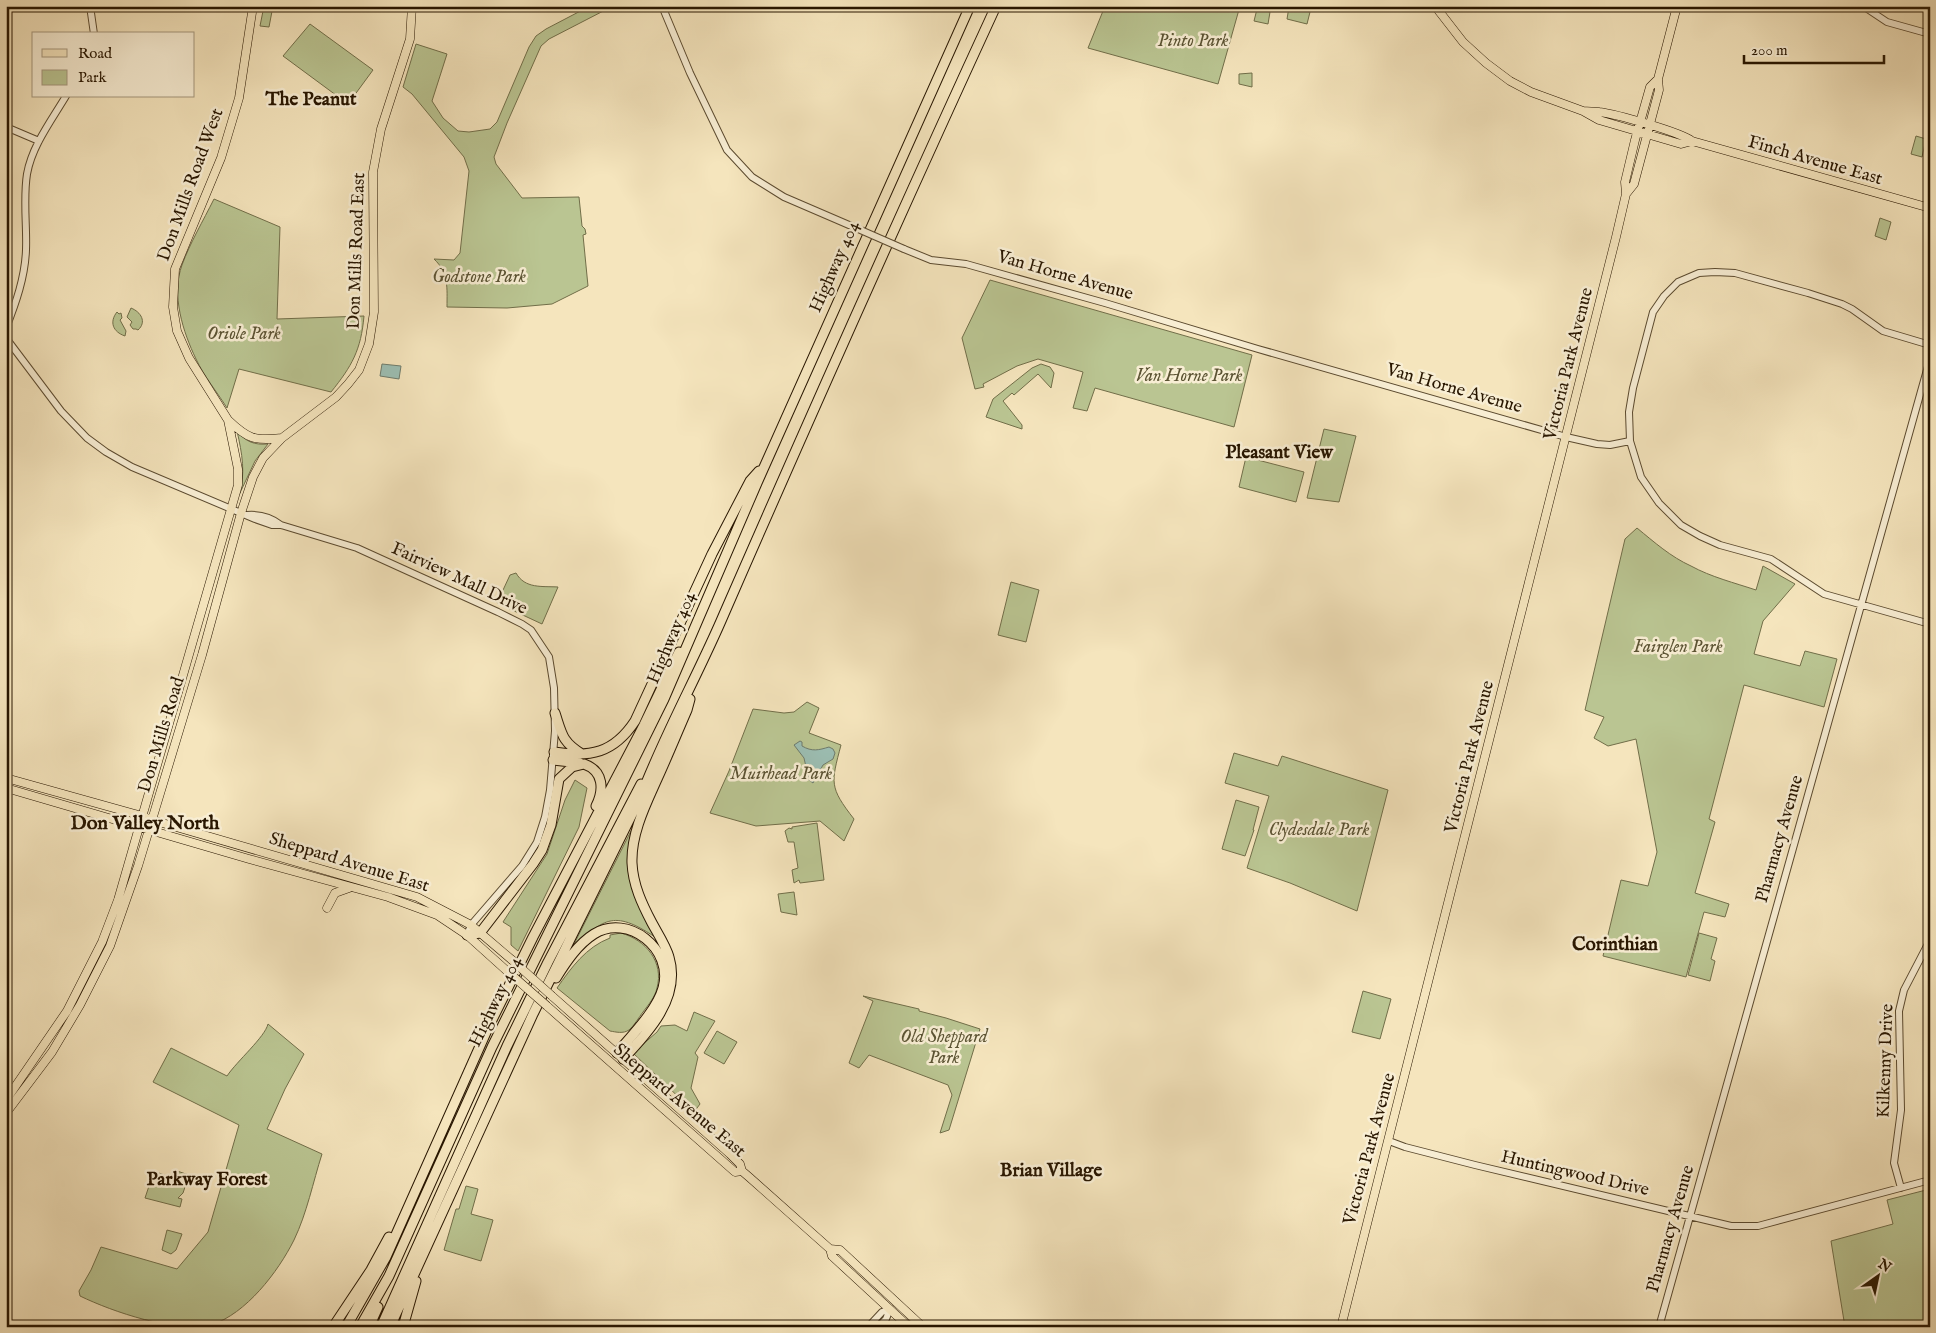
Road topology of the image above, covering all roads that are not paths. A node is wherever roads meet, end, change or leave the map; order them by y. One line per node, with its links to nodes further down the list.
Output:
1 (90, 6): 10 (street)
2 (254, 6): 26 (main road, Don Mills Road West)
3 (412, 6): 28 (main road, Don Mills Road East)
4 (662, 6): 27 (street, Van Horne Avenue, bridge)
5 (970, 6): 30 (highway, Highway 404)
6 (996, 6): 36 (highway, Highway 404)
7 (1435, 6): 16 (main road, Finch Avenue East)
8 (1677, 6): 12 (main road, Victoria Park Avenue)
9 (1863, 6): 11 (street)
10 (94, 32)
11 (1930, 34)
12 (1658, 79): 14 (main road, Victoria Park Avenue); 16 (main road, Victoria Park Avenue)
13 (65, 98): 19 (street)
14 (1650, 126): 16 (main road, Finch Avenue East); 17 (main road, Victoria Park Avenue); 18 (main road, Finch Avenue East)
15 (6, 127): 19 (street)
16 (1639, 127): 17 (main road, Finch Avenue East); 20 (main road, Victoria Park Avenue)
17 (1648, 134): 18 (main road, Finch Avenue East); 20 (main road, Victoria Park Avenue)
18 (1692, 141): 21 (main road, Finch Avenue East)
19 (39, 142): 22 (street)
20 (1626, 194): 27 (main road, Victoria Park Avenue)
21 (1930, 208)
22 (6, 328)
23 (6, 338): 31 (street, Fairview Mall Drive)
24 (1930, 345): 29 (street)
25 (1930, 359): 33 (street, Pharmacy Avenue)
26 (228, 420): 28 (main road); 31 (main road, Don Mills Road West)
27 (1566, 437): 29 (street, Van Horne Avenue); 59 (main road, Victoria Park Avenue)
28 (282, 438): 32 (main road, Don Mills Road East)
29 (1630, 441): 33 (street)
30 (764, 466): 34 (highway, Highway 404); 38 (highway)
31 (231, 509): 32 (street, Fairview Mall Drive); 44 (main road, Don Mills Road)
32 (244, 514): 37 (street, Fairview Mall Drive); 45 (main road, Don Mills Road)
33 (1861, 605): 35 (street); 65 (street, Pharmacy Avenue)
34 (703, 608): 55 (highway); 67 (highway, Highway 404)
35 (1930, 624)
36 (695, 679): 41 (highway, Highway 404); 56 (highway)
37 (555, 713): 38 (highway); 39 (street, Fairview Mall Drive)
38 (582, 754): 39 (highway)
39 (554, 756): 40 (highway); 50 (street, Fairview Mall Drive)
40 (584, 764): 51 (highway); 55 (highway)
41 (651, 769): 54 (highway, Highway 404); 75 (highway, Highway 404)
42 (6, 778): 44 (main road, Sheppard Avenue East)
43 (6, 788): 46 (main road, Sheppard Avenue East)
44 (142, 816): 45 (main road, Sheppard Avenue East); 46 (main road, Don Mills Road)
45 (152, 819): 47 (main road, Don Mills Road); 50 (main road, Sheppard Avenue East)
46 (139, 827): 47 (main road, Sheppard Avenue East); 57 (main road, Don Mills Road)
47 (149, 830): 48 (main road, Sheppard Avenue East); 58 (main road, Don Mills Road)
48 (351, 887): 49 (main road); 52 (main road, Sheppard Avenue East)
49 (327, 908)
50 (471, 925): 51 (main road, Sheppard Avenue East); 52 (street, Fairview Mall Drive)
51 (480, 933): 52 (highway); 56 (main road, Sheppard Avenue East, bridge)
52 (467, 935): 61 (main road, Sheppard Avenue East, bridge)
53 (1930, 940): 63 (street, Kilkenny Drive)
54 (533, 1014): 56 (highway); 64 (highway, Highway 404)
55 (488, 1028): 60 (highway)
56 (620, 1056): 61 (main road, Sheppard Avenue East)
57 (6, 1100)
58 (6, 1113)
59 (1389, 1141): 65 (street, Huntingwood Drive); 82 (main road, Victoria Park Avenue)
60 (431, 1154): 68 (highway); 70 (highway)
61 (742, 1172): 66 (main road, Sheppard Avenue East)
62 (1930, 1180): 63 (street, Huntingwood Drive)
63 (1901, 1188): 65 (street, Huntingwood Drive)
64 (442, 1213): 76 (highway, Highway 404); 77 (highway)
65 (1690, 1216): 83 (street, Pharmacy Avenue)
66 (830, 1249): 69 (main road, Sheppard Avenue East); 81 (main road, Sheppard Avenue East)
67 (389, 1276): 73 (highway); 74 (highway)
68 (360, 1303): 71 (highway); 72 (highway)
69 (890, 1308): 78 (street); 79 (street); 80 (main road, Sheppard Avenue East)
70 (333, 1327)
71 (342, 1327)
72 (346, 1327)
73 (360, 1327)
74 (369, 1327)
75 (381, 1327)
76 (390, 1327)
77 (403, 1327)
78 (868, 1327)
79 (878, 1327)
80 (909, 1327)
81 (923, 1327)
82 (1342, 1327)
83 (1659, 1327)

